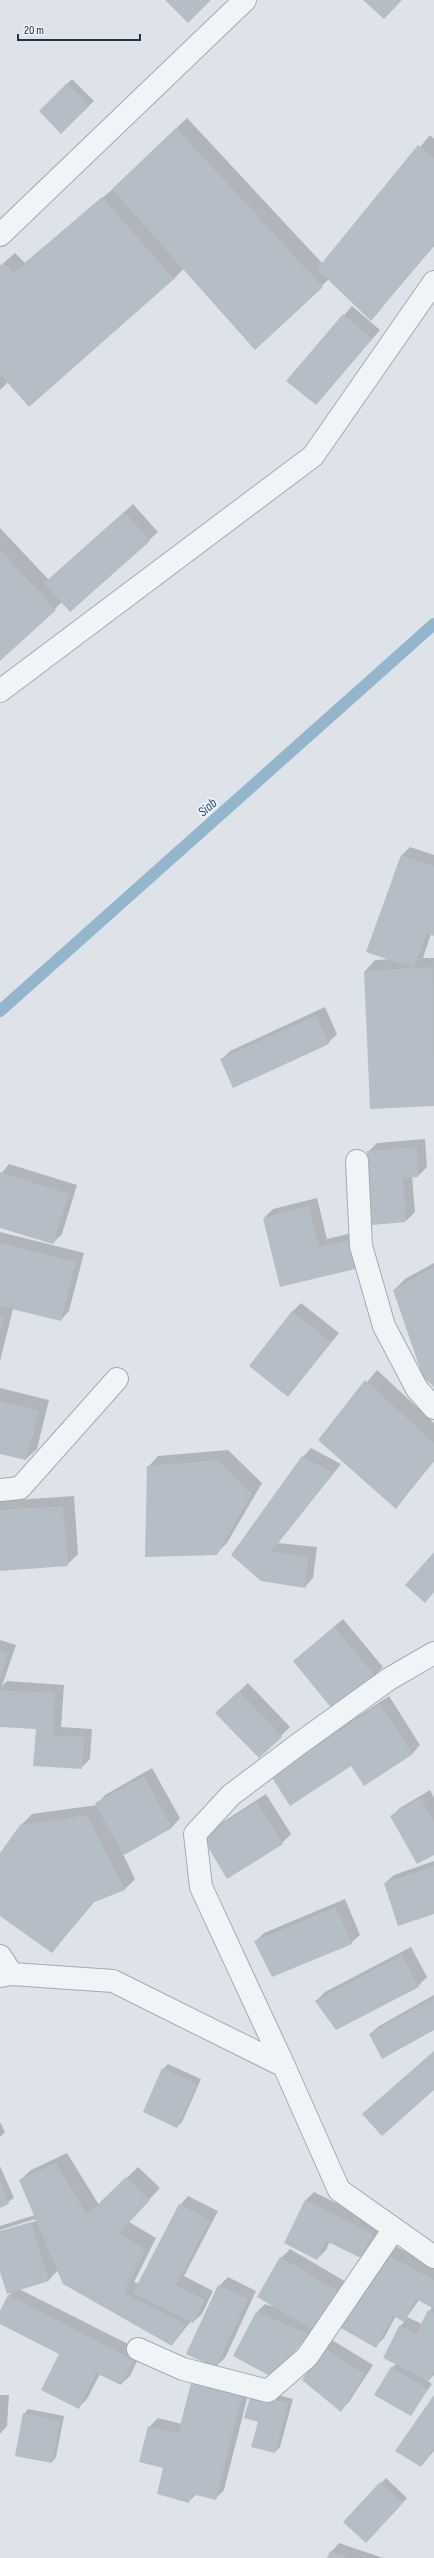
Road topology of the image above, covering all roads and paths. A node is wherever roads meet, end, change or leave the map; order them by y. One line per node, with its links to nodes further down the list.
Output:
1 (245, 0): 2 (street)
2 (0, 235)
3 (434, 282): 4 (street)
4 (0, 691)
5 (357, 1161): 7 (street)
6 (117, 1379): 8 (street)
7 (434, 1408)
8 (0, 1490)
9 (434, 1653): 12 (street)
10 (0, 1956): 11 (street)
11 (6, 1975): 12 (street)
12 (284, 2066): 13 (street)
13 (394, 2229): 14 (street); 15 (street)
14 (434, 2257)
15 (138, 2349)

